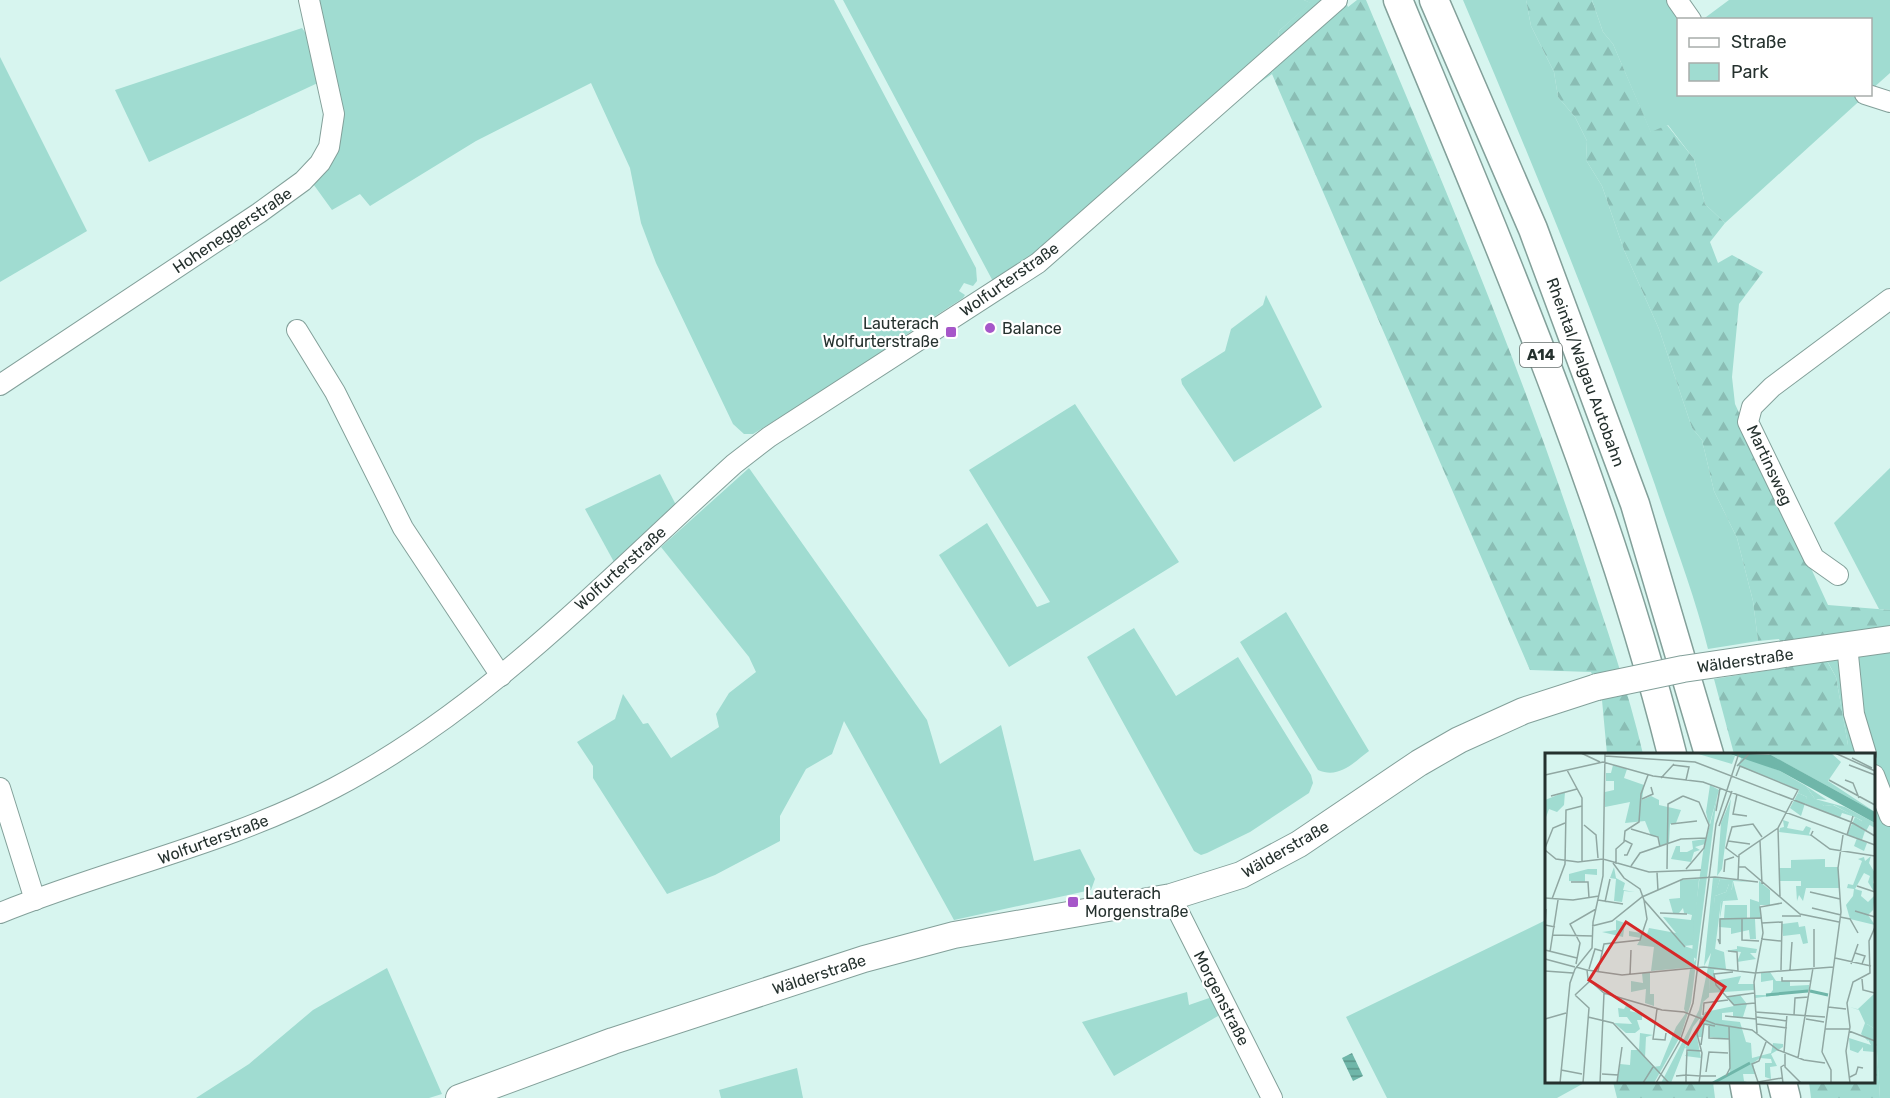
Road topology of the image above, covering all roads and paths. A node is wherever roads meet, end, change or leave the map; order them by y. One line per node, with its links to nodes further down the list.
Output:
1 (309, 0): 11 (street, Hoheneggerstraße)
2 (1337, 0): 15 (street, Wolfurterstraße)
3 (1398, 0): 16 (highway, A14)
4 (1434, 0): 17 (highway, Rheintal/Walgau Autobahn / A14)
5 (1677, 0): 6 (street)
6 (1690, 18)
7 (1871, 96): 8 (street)
8 (1890, 102)
9 (1890, 299): 12 (street, Martinsweg)
10 (297, 330): 15 (street)
11 (0, 385)
12 (1838, 575)
13 (1890, 639): 14 (main road, Wälderstraße)
14 (1847, 645): 18 (street); 22 (main road, Wälderstraße, bridge)
15 (501, 676): 23 (street, Wolfurterstraße)
16 (1672, 753)
17 (1709, 753)
18 (1866, 753)
19 (1875, 778): 21 (street)
20 (0, 788): 23 (street)
21 (1890, 816)
22 (1171, 897): 27 (main road, Wälderstraße); 28 (street, Morgenstraße)
23 (36, 900): 24 (street, Wolfurterstraße)
24 (0, 913)
25 (1744, 1083): 29 (highway)
26 (1782, 1083): 30 (highway)
27 (459, 1098)
28 (1272, 1098)
29 (1747, 1098)
30 (1786, 1098)

